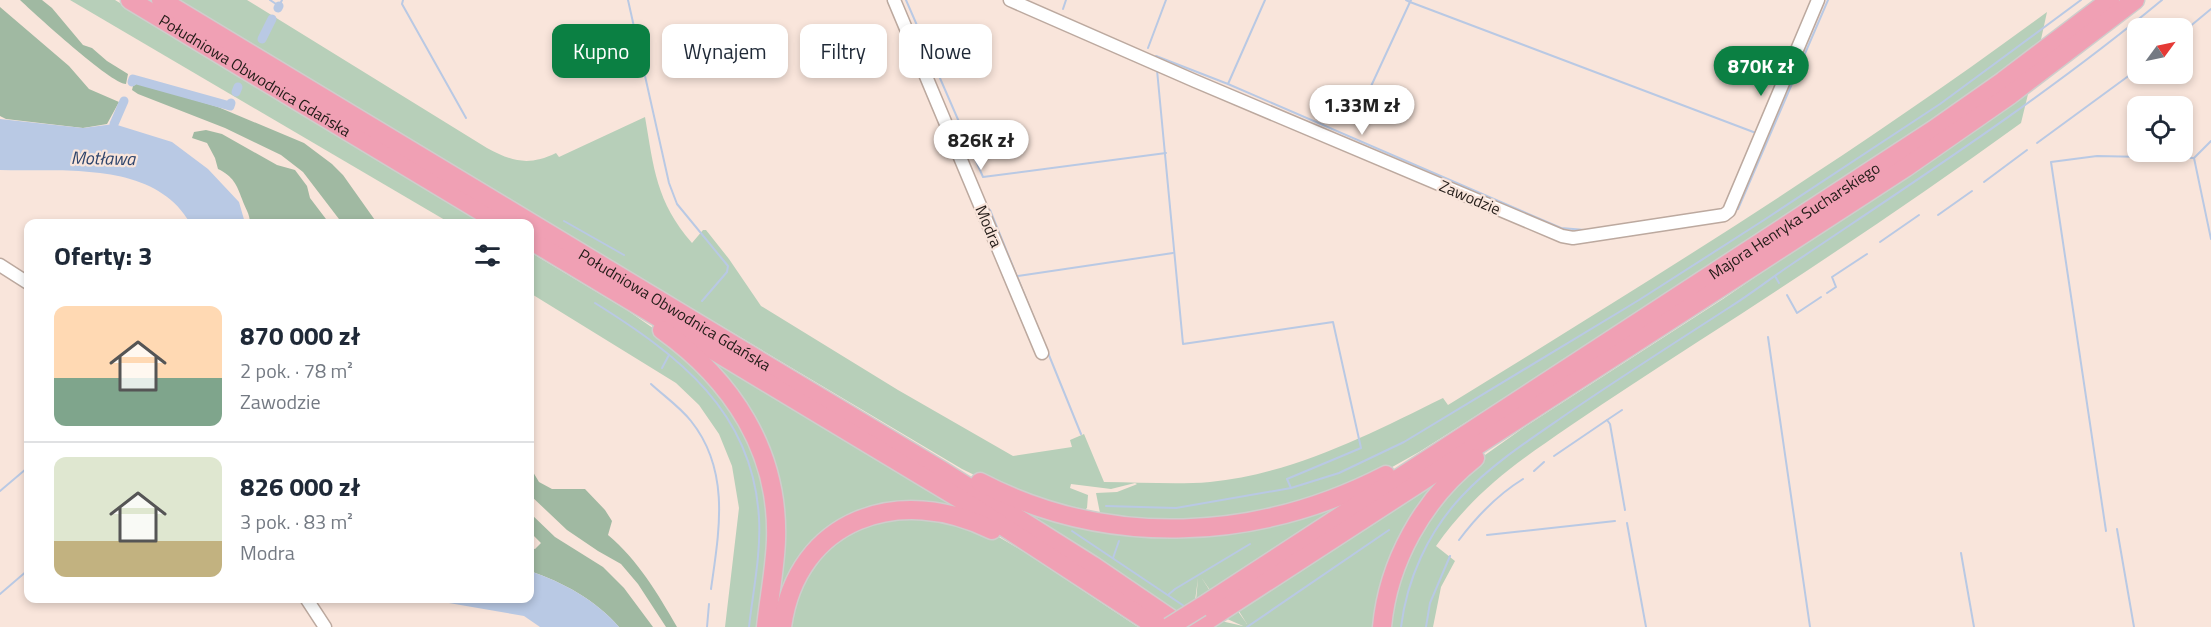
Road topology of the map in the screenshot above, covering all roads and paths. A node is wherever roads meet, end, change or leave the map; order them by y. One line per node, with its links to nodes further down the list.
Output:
1 (130, 0): 8 (highway, Południowa Obwodnica Gdańska)
2 (161, 0): 9 (highway, Południowa Obwodnica Gdańska)
3 (894, 0): 15 (street, Modra)
4 (1011, 0): 5 (street, Zawodzie)
5 (1818, 0)
6 (2110, 0): 17 (highway, Majora Henryka Sucharskiego)
7 (2135, 0): 16 (highway, Majora Henryka Sucharskiego)
8 (494, 219)
9 (525, 219)
10 (534, 225): 18 (highway, Południowa Obwodnica Gdańska)
11 (534, 242): 14 (highway, Południowa Obwodnica Gdańska)
12 (0, 266): 13 (street)
13 (24, 281)
14 (609, 288): 19 (highway, Południowa Obwodnica Gdańska); 23 (highway)
15 (1042, 353)
16 (1523, 416): 21 (highway); 29 (highway)
17 (1472, 431): 18 (highway); 21 (highway, Majora Henryka Sucharskiego)
18 (892, 440): 27 (highway, Południowa Obwodnica Gdańska)
19 (1041, 550): 24 (highway); 25 (highway, Południowa Obwodnica Gdańska)
20 (309, 603): 22 (street)
21 (1207, 611): 26 (highway, bridge); 28 (highway)
22 (325, 627)
23 (766, 627)
24 (782, 627)
25 (1157, 627)
26 (1169, 627)
27 (1184, 627)
28 (1197, 627)
29 (1382, 627)

